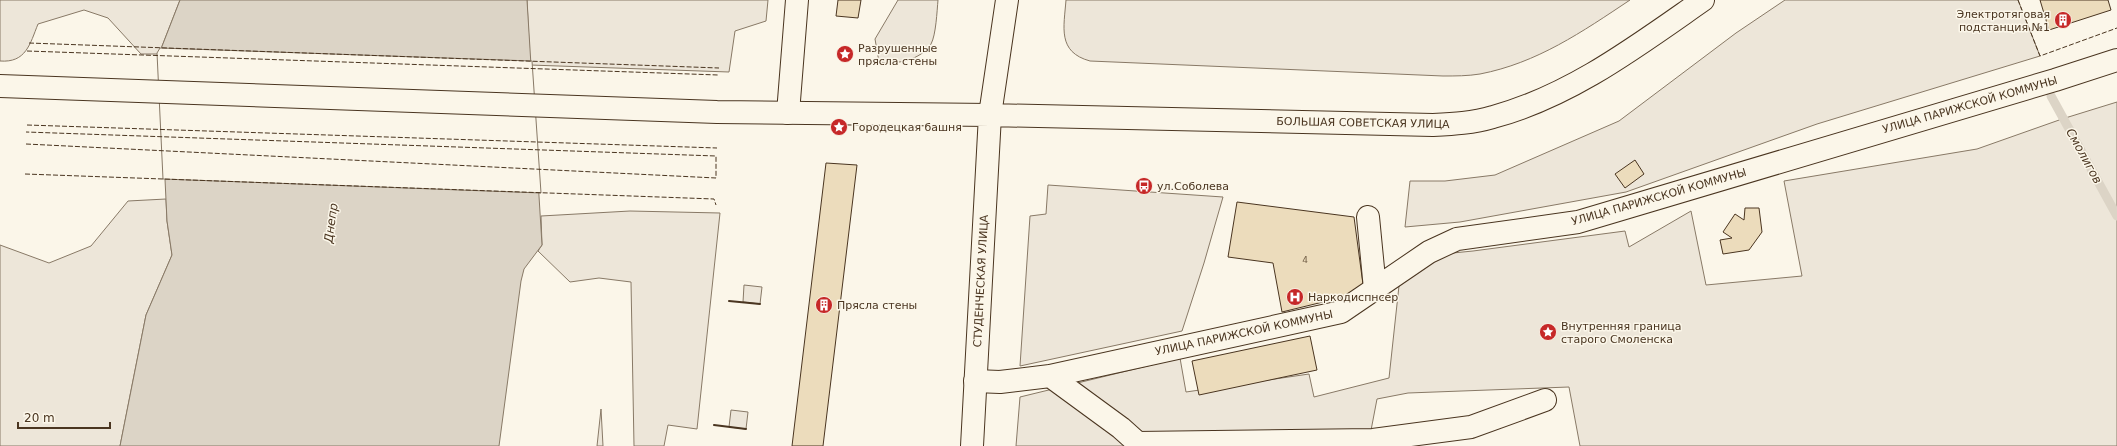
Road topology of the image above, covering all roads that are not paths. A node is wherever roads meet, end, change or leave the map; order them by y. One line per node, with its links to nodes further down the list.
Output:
1 (797, 0): 6 (main road)
2 (1007, 0): 7 (main road, СТУДЕНЧЕСКАЯ УЛИЦА)
3 (1703, 0): 7 (main road, БОЛЬШАЯ СОВЕТСКАЯ УЛИЦА)
4 (2117, 60): 9 (main road, УЛИЦА ПАРИЖСКОЙ КОММУНЫ)
5 (0, 86): 6 (main road, БОЛЬШАЯ СОВЕТСКАЯ УЛИЦА)
6 (788, 113): 7 (main road, БОЛЬШАЯ СОВЕТСКАЯ УЛИЦА)
7 (990, 115): 11 (main road, СТУДЕНЧЕСКАЯ УЛИЦА)
8 (1368, 217): 9 (main road)
9 (1375, 289): 10 (main road, УЛИЦА ПАРИЖСКОЙ КОММУНЫ)
10 (1050, 376): 11 (main road, УЛИЦА ПАРИЖСКОЙ КОММУНЫ); 13 (main road)
11 (975, 381): 14 (main road, СТУДЕНЧЕСКАЯ УЛИЦА)
12 (1545, 400): 13 (main road)
13 (1139, 445)
14 (972, 446)

